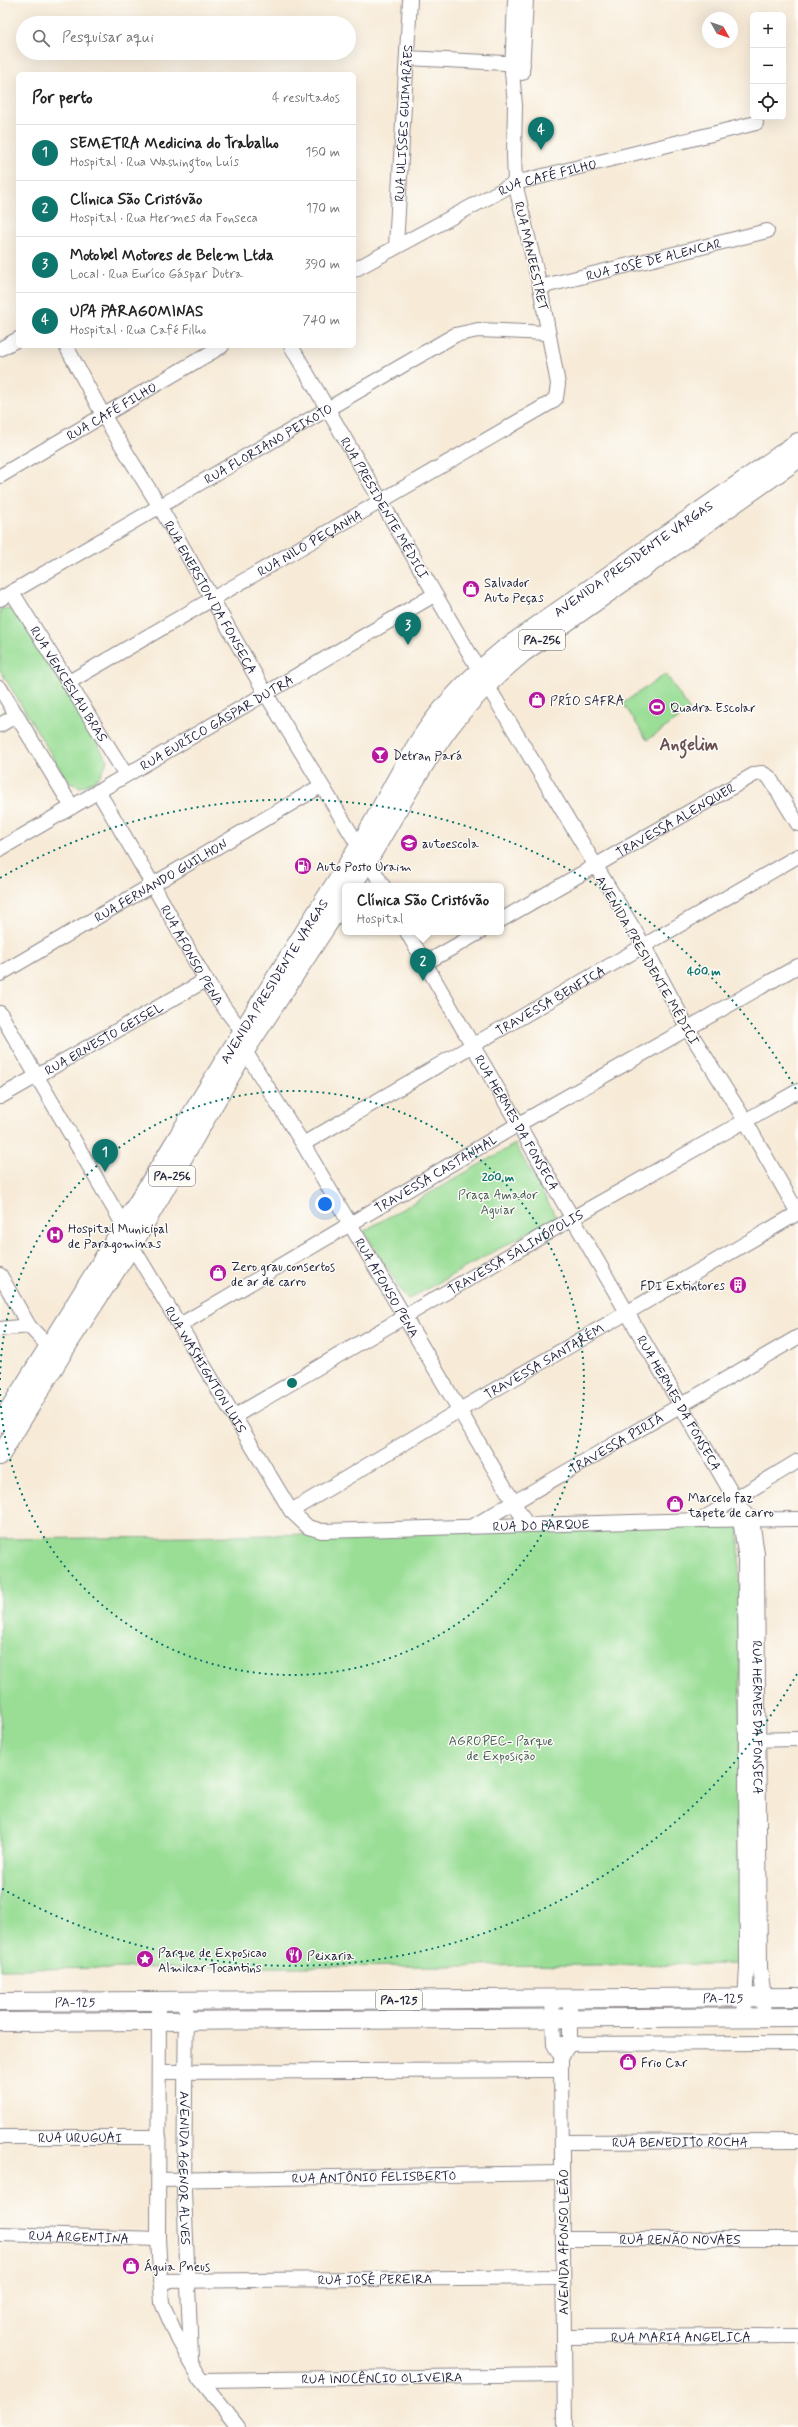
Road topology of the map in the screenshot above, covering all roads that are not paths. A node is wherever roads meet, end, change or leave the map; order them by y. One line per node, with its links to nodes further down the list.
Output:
1 (410, 0): 4 (street, RUA ULISSES GUIMARÃES)
2 (515, 0): 5 (street, RUA MANEESTRET)
3 (526, 0): 5 (street, RUA MANEESTRET)
4 (407, 58): 5 (street); 9 (street, RUA ULISSES GUIMARÃES)
5 (518, 64): 7 (street, RUA MANEESTRET)
6 (756, 124): 7 (street, RUA CAFÉ FILHO)
7 (515, 183): 9 (street, RUA CAFÉ FILHO); 11 (street, RUA MANEESTRET)
8 (767, 231): 11 (street, RUA JOSÉ DE ALENCAR)
9 (396, 246): 10 (street, RUA CAFÉ FILHO)
10 (356, 269)
11 (540, 287): 12 (street, RUA MANEESTRET)
12 (548, 333): 18 (street, RUA MANEESTRET); 19 (street, RUA FLORIANO PEIXOTO)
13 (16, 340): 17 (street)
14 (67, 348): 20 (street, RUA ENERSTON DA FONSECA)
15 (219, 348): 20 (street, RUA CAFÉ FILHO)
16 (292, 348): 19 (street, RUA PRESIDENTE MÉDICI)
17 (0, 349)
18 (550, 404): 26 (street, RUA NILO PEÇANHA)
19 (328, 410): 26 (street, RUA PRESIDENTE MÉDICI); 27 (street, RUA FLORIANO PEIXOTO)
20 (103, 415): 25 (street, RUA CAFÉ FILHO); 27 (street, RUA ENERSTON DA FONSECA)
21 (798, 443): 22 (main road, AVENIDA PRESIDENTE VARGAS); 24 (main road, AVENIDA PRESIDENTE VARGAS / PA-256)
22 (798, 451)
23 (798, 459): 24 (main road, AVENIDA PRESIDENTE VARGAS / PA-256)
24 (778, 464): 31 (main road, AVENIDA PRESIDENTE VARGAS / PA-256); 33 (main road, AVENIDA PRESIDENTE VARGAS / PA-256)
25 (0, 476)
26 (381, 502): 28 (street, RUA PRESIDENTE MÉDICI); 30 (street, RUA NILO PEÇANHA)
27 (160, 507): 29 (street, RUA FLORIANO PEIXOTO); 30 (street, RUA ENERSTON DA FONSECA)
28 (434, 595): 31 (street, RUA PRESIDENTE MÉDICI); 35 (street, RUA EURÍCO GÁSPAR DUTRA)
29 (6, 596): 32 (street, RUA VENCESLAU BRAS)
30 (212, 601): 32 (street, RUA NILO PEÇANHA); 35 (street, RUA ENERSTON DA FONSECA)
31 (479, 670): 43 (main road, AVENIDA PRESIDENTE VARGAS / PA-256)
32 (69, 682): 38 (street, RUA VENCESLAU BRAS)
33 (487, 685): 46 (main road, AVENIDA PRESIDENTE VARGAS / PA-256); 47 (street, AVENIDA PRESIDENTE MÉDICI)
34 (0, 688): 36 (street)
35 (266, 694): 38 (street, RUA EURÍCO GÁSPAR DUTRA); 39 (street, RUA ENERSTON DA FONSECA)
36 (16, 715): 37 (street); 41 (street)
37 (0, 725)
38 (126, 775): 40 (street, RUA EURÍCO GÁSPAR DUTRA)
39 (321, 786): 43 (street, RUA ENERSTON DA FONSECA); 50 (street, RUA FERNANDO GUILHON)
40 (98, 791): 41 (street, RUA EURÍCO GÁSPAR DUTRA); 50 (street, RUA AFONSO PENA)
41 (72, 807): 44 (street, RUA EURÍCO GÁSPAR DUTRA)
42 (798, 824): 47 (street, TRAVESSA ALENQUER)
43 (360, 845): 46 (street, RUA ENERSTON DA FONSECA); 62 (main road, AVENIDA PRESIDENTE VARGAS / PA-256)
44 (0, 849)
45 (798, 856): 55 (street, TRAVESSA BENFICA)
46 (370, 861): 48 (main road, AVENIDA PRESIDENTE VARGAS / PA-256); 49 (street)
47 (594, 867): 52 (street, TRAVESSA ALENQUER); 55 (street, AVENIDA PRESIDENTE MÉDICI)
48 (354, 883)
49 (381, 883)
50 (154, 886): 58 (street, RUA FERNANDO GUILHON); 59 (street, RUA AFONSO PENA)
51 (342, 903): 64 (main road, AVENIDA PRESIDENTE VARGAS / PA-256)
52 (504, 918)
53 (409, 935): 56 (street, RUA HERMES DA FONSECA)
54 (475, 935): 56 (street)
55 (644, 946): 61 (street, AVENIDA PRESIDENTE MÉDICI); 63 (street, TRAVESSA BENFICA)
56 (424, 964): 63 (street, RUA HERMES DA FONSECA)
57 (798, 966): 61 (street, TRAVESSA CASTANHAL)
58 (0, 974)
59 (206, 980): 62 (street, RUA AFONSO PENA); 65 (street, RUA ERNESTO GEISEL)
60 (0, 1013): 65 (street, RUA WASHIGNTON LUIS)
61 (688, 1029): 68 (street, AVENIDA PRESIDENTE MÉDICI); 69 (street, TRAVESSA CASTANHAL)
62 (243, 1031): 74 (main road, AVENIDA PRESIDENTE VARGAS / PA-256)
63 (471, 1045): 69 (street, RUA HERMES DA FONSECA); 70 (street, TRAVESSA BENFICA)
64 (246, 1052): 70 (street, RUA AFONSO PENA); 75 (main road, AVENIDA PRESIDENTE VARGAS / PA-256)
65 (37, 1076): 67 (street, RUA ERNESTO GEISEL); 74 (street, RUA WASHIGNTON LUIS)
66 (798, 1091): 68 (street, TRAVESSA SALINÓPOLIS)
67 (0, 1097)
68 (746, 1122): 71 (street, AVENIDA PRESIDENTE MÉDICI); 72 (street, TRAVESSA SALINÓPOLIS)
69 (517, 1126): 72 (street, RUA HERMES DA FONSECA); 73 (street, TRAVESSA CASTANHAL)
70 (303, 1144): 73 (street, RUA AFONSO PENA)
71 (798, 1213): 77 (street, TRAVESSA SANTARÉM)
72 (571, 1218): 77 (street, RUA HERMES DA FONSECA); 78 (street, TRAVESSA SALINÓPOLIS)
73 (350, 1224): 78 (street, RUA AFONSO PENA); 79 (street, TRAVESSA CASTANHAL)
74 (124, 1226): 75 (street, RUA WASHIGNTON LUIS); 83 (main road, AVENIDA PRESIDENTE VARGAS / PA-256)
75 (132, 1246): 79 (street, RUA WASHIGNTON LUIS); 83 (main road, AVENIDA PRESIDENTE VARGAS / PA-256)
76 (0, 1276): 80 (street)
77 (626, 1313): 84 (street, RUA HERMES DA FONSECA); 85 (street, TRAVESSA SANTARÉM)
78 (403, 1317): 85 (street, RUA AFONSO PENA); 86 (street, TRAVESSA SALINÓPOLIS)
79 (180, 1325): 86 (street, RUA WASHIGNTON LUIS)
80 (29, 1326): 81 (street); 83 (street)
81 (0, 1329)
82 (798, 1337): 84 (street, TRAVESSA PIRIÁ)
83 (54, 1352): 87 (main road, AVENIDA PRESIDENTE VARGAS / PA-256); 88 (main road, AVENIDA PRESIDENTE VARGAS / PA-256)
84 (681, 1406): 90 (street, TRAVESSA PIRIÁ); 91 (street, RUA HERMES DA FONSECA)
85 (458, 1411): 90 (street, RUA AFONSO PENA); 92 (street, TRAVESSA SANTARÉM)
86 (235, 1416): 92 (street, RUA WASHIGNTON LUIS)
87 (0, 1423)
88 (0, 1456)
89 (798, 1461): 91 (street)
90 (514, 1502): 96 (street, RUA AFONSO PENA); 97 (street, TRAVESSA PIRIÁ)
91 (737, 1502): 94 (street); 95 (street)
92 (291, 1511): 97 (street, RUA DO PARQUE)
93 (798, 1519): 95 (street, RUA DO PARQUE)
94 (701, 1520): 95 (street, RUA DO PARQUE); 96 (street, RUA DO PARQUE)
95 (746, 1520): 99 (street)
96 (527, 1525): 97 (street, RUA DO PARQUE)
97 (475, 1526)
98 (798, 1739): 99 (street)
99 (752, 1740): 100 (street); 101 (street, RUA HERMES DA FONSECA)
100 (745, 1997): 101 (main road, PA-125 / PA-125); 104 (main road, PA-125 / PA-125); 110 (street)
101 (764, 1997): 102 (main road, PA-125 / PA-125); 111 (street, RUA HERMES DA FONSECA)
102 (798, 1997)
103 (552, 1998): 104 (main road, PA-125 / PA-125); 107 (main road, PA-125 / PA-125); 114 (street)
104 (570, 1998): 115 (street)
105 (159, 2000): 106 (main road, PA-125 / PA-125); 109 (main road, PA-125 / PA-125); 116 (street)
106 (186, 2000): 108 (main road, PA-125 / PA-125); 117 (street, AVENIDA AGENOR ALVES)
107 (471, 2000): 108 (main road, PA-125 / PA-125); 113 (main road)
108 (366, 2001): 118 (main road)
109 (0, 2002)
110 (744, 2017): 111 (main road, PA-125); 115 (main road, PA-125)
111 (763, 2017): 112 (main road, PA-125)
112 (798, 2017)
113 (471, 2018): 114 (main road, PA-125); 118 (main road, PA-125)
114 (552, 2018): 115 (main road, PA-125); 121 (street)
115 (570, 2018): 120 (street)
116 (159, 2020): 117 (main road, PA-125); 119 (main road, PA-125); 124 (street)
117 (186, 2020): 118 (main road, PA-125); 125 (street, AVENIDA AGENOR ALVES)
118 (366, 2020)
119 (0, 2022)
120 (570, 2043): 121 (street); 122 (street); 123 (street)
121 (554, 2044): 123 (street)
122 (798, 2044)
123 (561, 2064): 125 (street); 129 (street, AVENIDA AFONSO LEÃO)
124 (159, 2072): 125 (street); 127 (street)
125 (185, 2072): 131 (street, AVENIDA AGENOR ALVES)
126 (0, 2137): 127 (street, RUA URUGUAI)
127 (159, 2137): 132 (street)
128 (798, 2141): 129 (street, RUA BENEDITO ROCHA)
129 (562, 2142): 130 (street, AVENIDA AFONSO LEÃO)
130 (562, 2173): 131 (street, RUA ANTÔNIO FELISBERTO); 136 (street, AVENIDA AFONSO LEÃO)
131 (185, 2178): 132 (street, RUA ANTÔNIO FELISBERTO); 138 (street, AVENIDA AGENOR ALVES)
132 (159, 2180): 135 (street)
133 (0, 2234): 135 (street, RUA ARGENTINA)
134 (798, 2239): 136 (street, RUA RENÃO NOVAES)
135 (158, 2240): 139 (street)
136 (563, 2240): 137 (street, AVENIDA AFONSO LEÃO)
137 (563, 2277): 138 (street, RUA JOSÉ PEREIRA); 141 (street, AVENIDA AFONSO LEÃO)
138 (186, 2280): 139 (street, RUA JOSÉ PEREIRA); 142 (street, AVENIDA AGENOR ALVES)
139 (160, 2281): 142 (street)
140 (798, 2336): 141 (street, RUA MARIA ANGELICA)
141 (564, 2337): 143 (street, AVENIDA AFONSO LEÃO)
142 (191, 2360): 144 (street)
143 (564, 2375): 144 (street, RUA INOCÊNCIO OLIVEIRA); 146 (street, AVENIDA AFONSO LEÃO)
144 (201, 2380): 145 (street)
145 (238, 2427)
146 (565, 2427)

